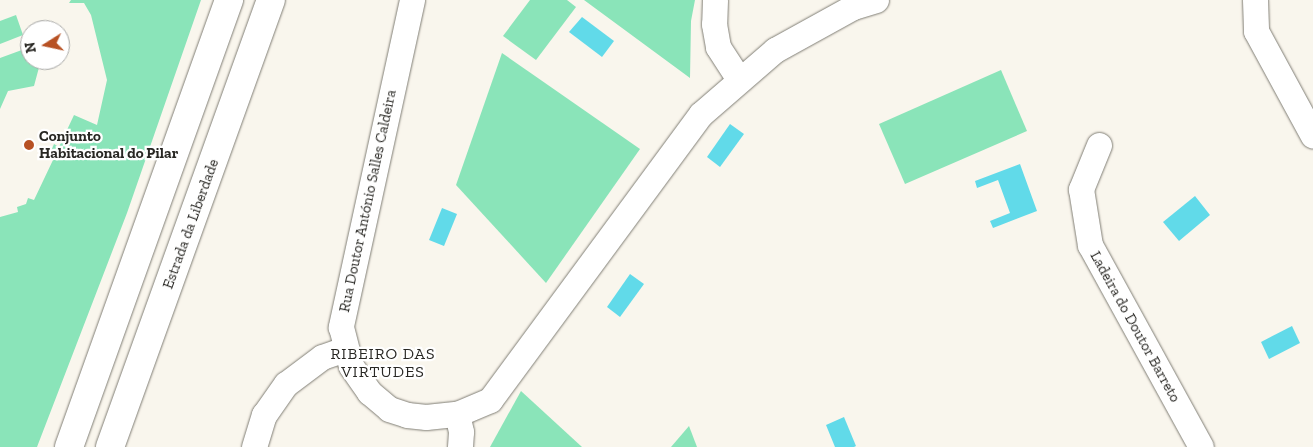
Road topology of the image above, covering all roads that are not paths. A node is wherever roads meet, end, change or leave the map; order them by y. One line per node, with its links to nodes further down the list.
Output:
1 (229, 0): 12 (main road)
2 (271, 0): 13 (main road, Estrada da Liberdade)
3 (412, 0): 10 (street, Rua Doutor António Salles Caldeira)
4 (715, 0): 7 (street)
5 (876, 0): 7 (street, Rua Doutor António Salles Caldeira)
6 (1255, 0): 8 (street)
7 (738, 79): 11 (street, Rua Doutor António Salles Caldeira)
8 (1313, 136)
9 (1099, 145): 16 (street, Ladeira do Doutor Barreto)
10 (345, 349): 11 (street, Rua Doutor António Salles Caldeira); 14 (street)
11 (457, 414): 15 (street)
12 (69, 447)
13 (110, 447)
14 (254, 447)
15 (460, 447)
16 (1201, 447)

